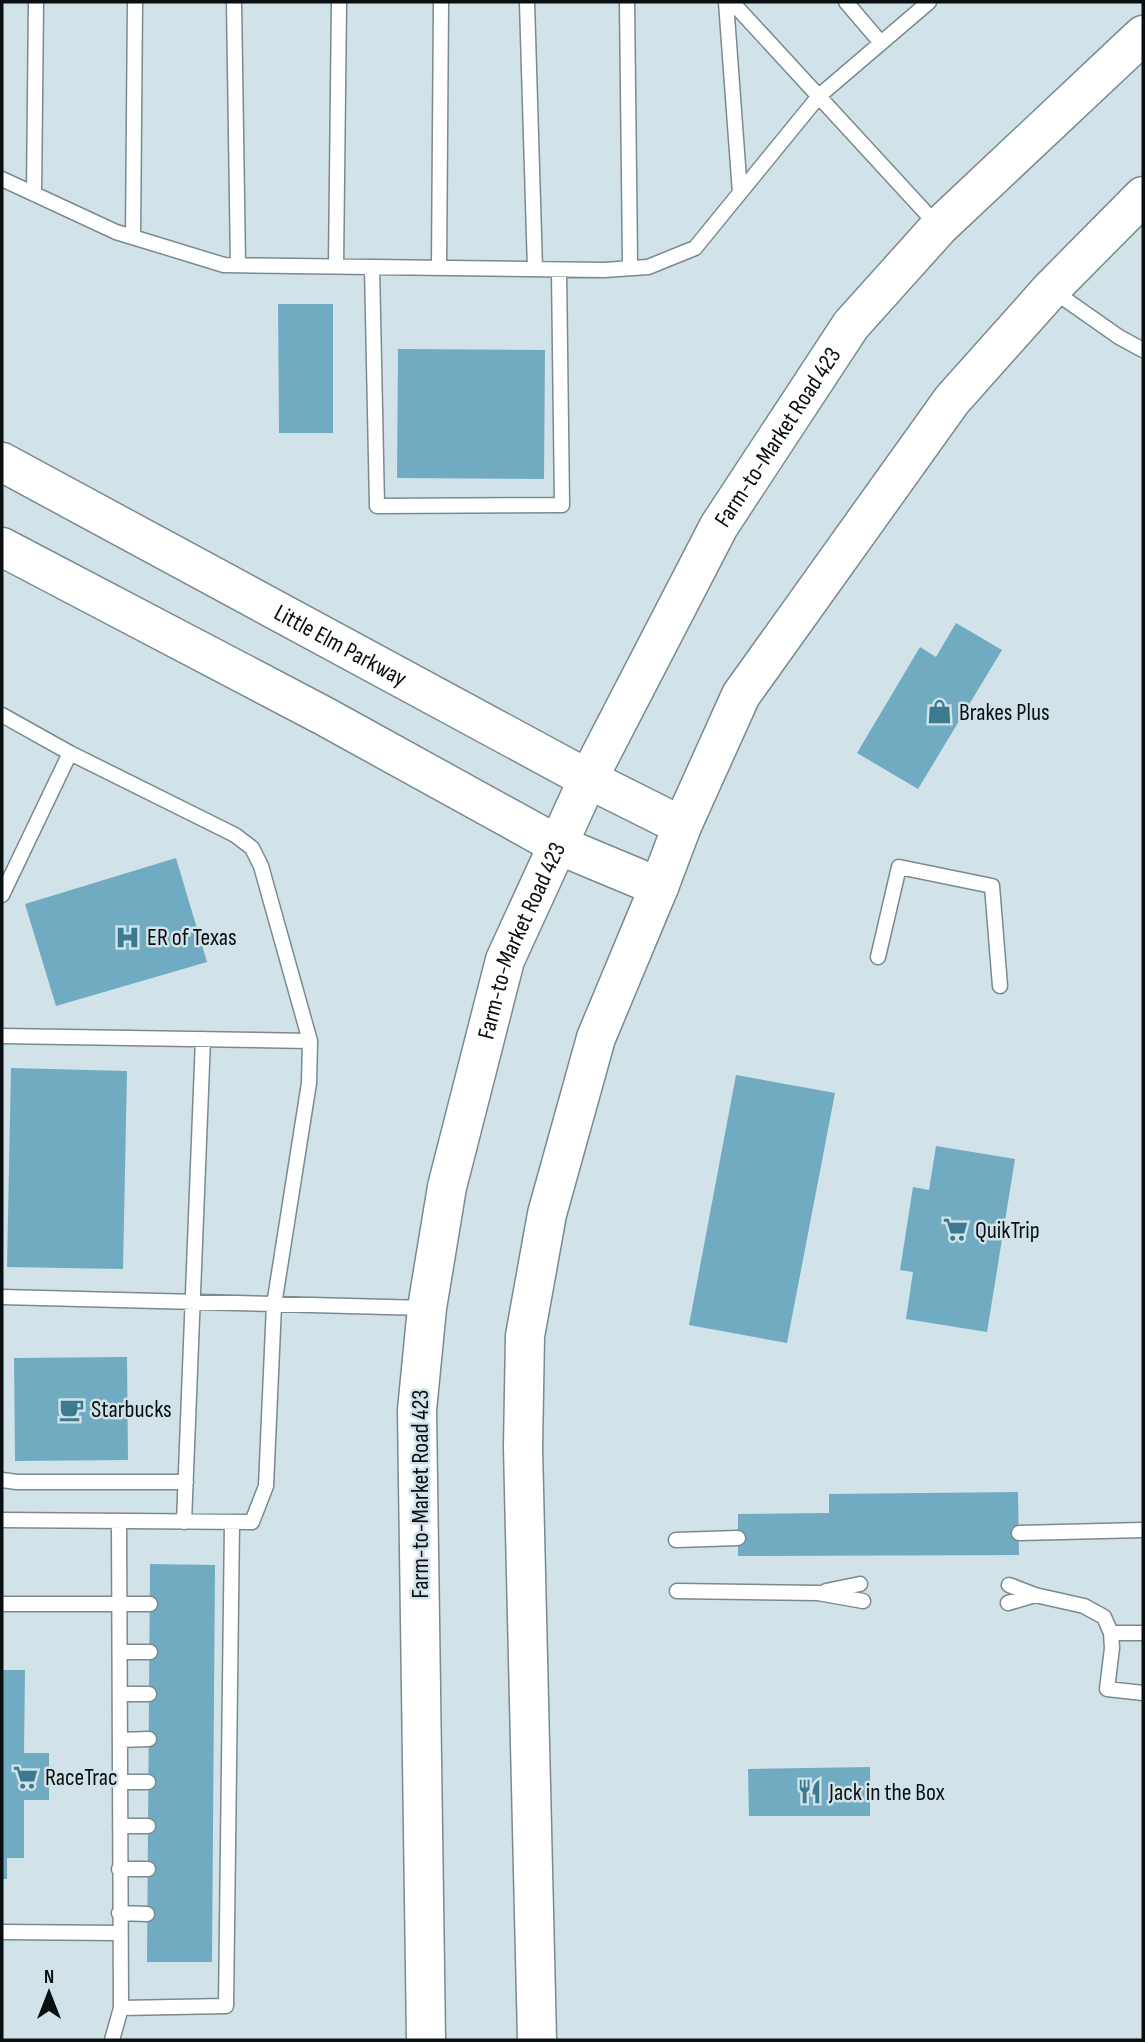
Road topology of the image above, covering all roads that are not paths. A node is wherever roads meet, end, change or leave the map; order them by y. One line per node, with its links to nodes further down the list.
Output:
1 (36, 2): 16 (lane)
2 (135, 2): 19 (lane)
3 (234, 2): 20 (lane)
4 (339, 2): 21 (lane)
5 (441, 2): 23 (lane)
6 (527, 2): 25 (lane)
7 (627, 2): 24 (lane)
8 (729, 2): 13 (lane); 15 (lane)
9 (846, 2): 12 (lane)
10 (929, 2): 12 (lane)
11 (1143, 35): 18 (main road, Farm-to-Market Road 423)
12 (881, 43): 13 (lane)
13 (819, 96): 15 (lane); 18 (lane)
14 (2, 179): 16 (lane)
15 (740, 193): 24 (lane)
16 (34, 194): 19 (lane)
17 (1143, 196): 27 (main road)
18 (939, 227): 33 (main road, Farm-to-Market Road 423)
19 (133, 237): 20 (lane)
20 (238, 265): 21 (lane)
21 (336, 266): 22 (lane)
22 (372, 267): 23 (lane); 26 (lane)
23 (439, 268): 25 (lane)
24 (628, 268): 26 (lane)
25 (535, 269): 26 (lane)
26 (559, 270)
27 (1051, 289): 28 (lane); 34 (main road)
28 (1143, 350)
29 (2, 461): 33 (main road, Little Elm Parkway)
30 (2, 547): 35 (main road)
31 (2, 715): 32 (lane)
32 (70, 753): 37 (lane); 42 (lane)
33 (588, 779): 34 (main road, Little Elm Parkway); 35 (main road, Farm-to-Market Road 423)
34 (682, 825): 36 (main road)
35 (556, 844): 36 (main road); 46 (main road, Farm-to-Market Road 423)
36 (659, 887): 105 (main road)
37 (2, 895)
38 (878, 957): 39 (lane)
39 (1000, 986)
40 (2, 1036): 41 (lane)
41 (203, 1039): 42 (lane); 44 (lane)
42 (310, 1041): 45 (lane)
43 (2, 1297): 44 (lane)
44 (194, 1303): 45 (lane); 48 (lane)
45 (274, 1305): 46 (lane); 52 (lane)
46 (427, 1308): 104 (main road, Farm-to-Market Road 423)
47 (2, 1480): 48 (lane)
48 (186, 1482): 51 (lane)
49 (2, 1520): 50 (lane)
50 (119, 1522): 51 (lane); 65 (lane)
51 (184, 1522): 52 (lane)
52 (232, 1523): 68 (lane)
53 (1143, 1530): 54 (lane)
54 (1018, 1533)
55 (738, 1538): 56 (lane)
56 (676, 1540)
57 (860, 1584): 60 (lane)
58 (1009, 1585): 61 (lane)
59 (677, 1591): 60 (lane)
60 (818, 1593): 62 (lane)
61 (1035, 1595): 63 (lane); 69 (lane)
62 (863, 1601)
63 (1008, 1603)
64 (2, 1604): 65 (lane)
65 (119, 1604): 66 (lane); 71 (lane)
66 (150, 1604)
67 (215, 1604): 68 (lane)
68 (231, 1604): 74 (lane)
69 (1111, 1633): 70 (lane); 76 (lane)
70 (1143, 1633)
71 (120, 1652): 72 (lane); 75 (lane)
72 (150, 1652)
73 (214, 1652): 74 (lane)
74 (231, 1653): 79 (lane)
75 (120, 1693): 77 (lane); 83 (lane)
76 (1143, 1693)
77 (149, 1694)
78 (214, 1694): 79 (lane)
79 (230, 1694): 82 (lane)
80 (149, 1739): 83 (lane)
81 (214, 1739): 82 (lane)
82 (229, 1739): 85 (lane)
83 (120, 1740): 86 (lane)
84 (213, 1780): 85 (lane)
85 (229, 1780): 90 (lane)
86 (120, 1782): 87 (lane); 88 (lane)
87 (148, 1782)
88 (120, 1826): 89 (lane); 92 (lane)
89 (148, 1826)
90 (228, 1826): 91 (lane); 95 (lane)
91 (213, 1827)
92 (119, 1869): 93 (lane); 96 (lane)
93 (148, 1870)
94 (212, 1871): 95 (lane)
95 (227, 1871): 99 (lane)
96 (119, 1913): 97 (lane); 101 (lane)
97 (148, 1914)
98 (212, 1915): 99 (lane)
99 (227, 1916): 102 (lane)
100 (2, 1932): 101 (lane)
101 (119, 1933): 102 (lane)
102 (121, 2008): 103 (lane)
103 (112, 2040)
104 (426, 2040)
105 (537, 2040)

